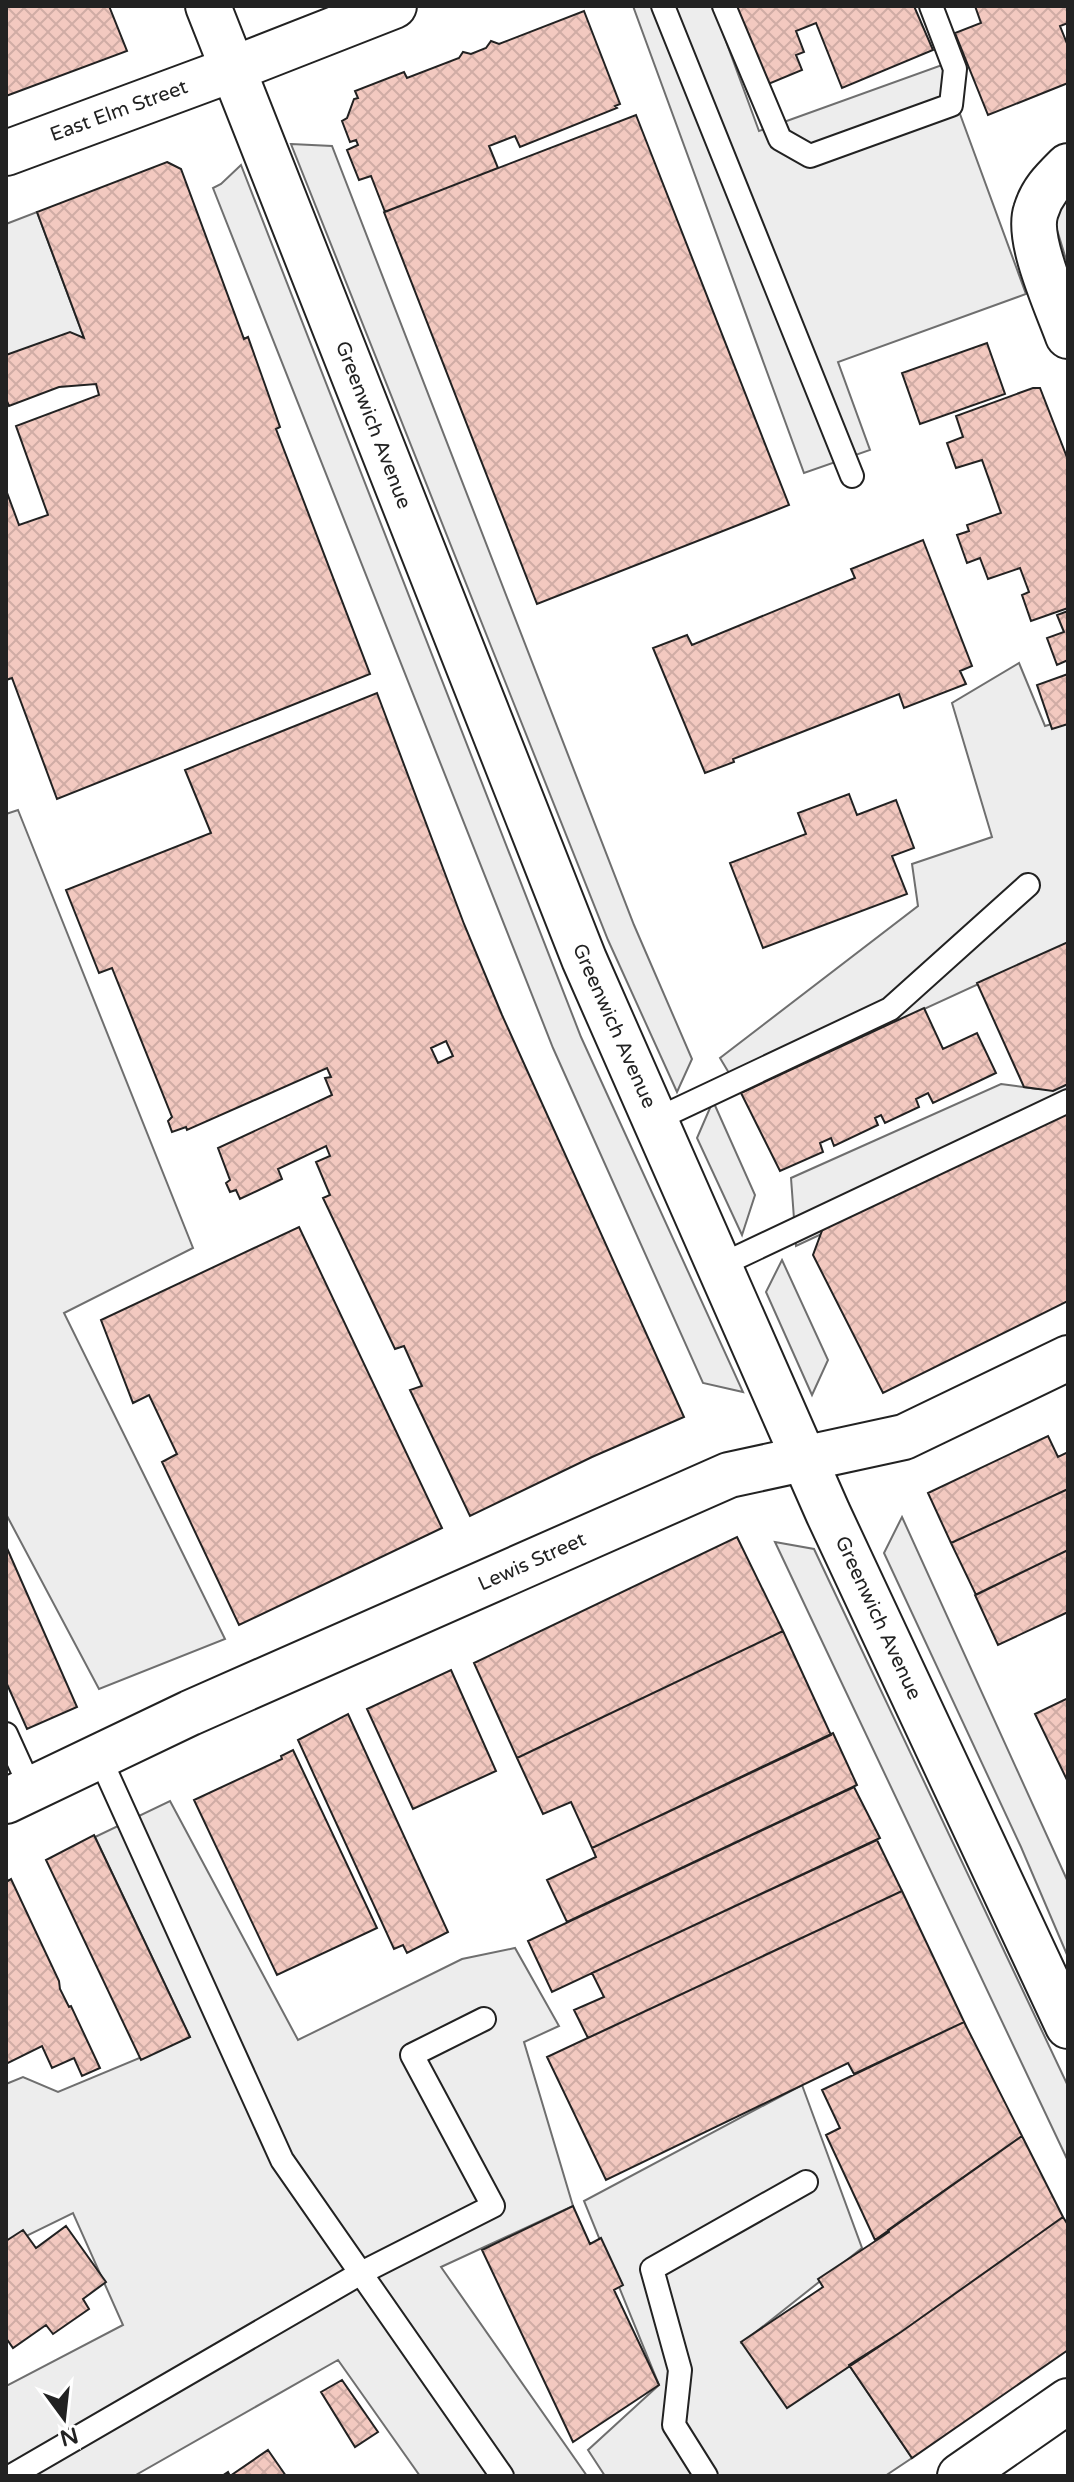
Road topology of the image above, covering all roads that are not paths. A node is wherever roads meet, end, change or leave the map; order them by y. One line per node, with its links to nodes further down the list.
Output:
1 (208, 6): 6 (main road, Greenwich Avenue)
2 (394, 6): 6 (main road, East Elm Street)
3 (663, 6): 10 (lane)
4 (724, 6): 5 (lane)
5 (931, 6)
6 (233, 69): 7 (main road, East Elm Street); 13 (main road, Greenwich Avenue)
7 (6, 153)
8 (1068, 166): 9 (main road)
9 (1068, 336)
10 (852, 476)
11 (1028, 885): 13 (lane)
12 (1068, 1101): 14 (lane)
13 (655, 1120): 14 (main road, Greenwich Avenue)
14 (719, 1266): 16 (main road, Greenwich Avenue)
15 (1068, 1358): 16 (main road, Lewis Street)
16 (804, 1459): 18 (main road, Lewis Street); 21 (main road, Greenwich Avenue)
17 (6, 1734): 19 (lane)
18 (99, 1756): 19 (main road, Lewis Street); 23 (lane)
19 (18, 1795)
20 (484, 2019): 23 (lane)
21 (1068, 2026)
22 (806, 2182): 27 (lane)
23 (361, 2273): 25 (lane); 26 (lane)
24 (1068, 2401): 28 (main road)
25 (11, 2476)
26 (502, 2476)
27 (706, 2476)
28 (960, 2476)

